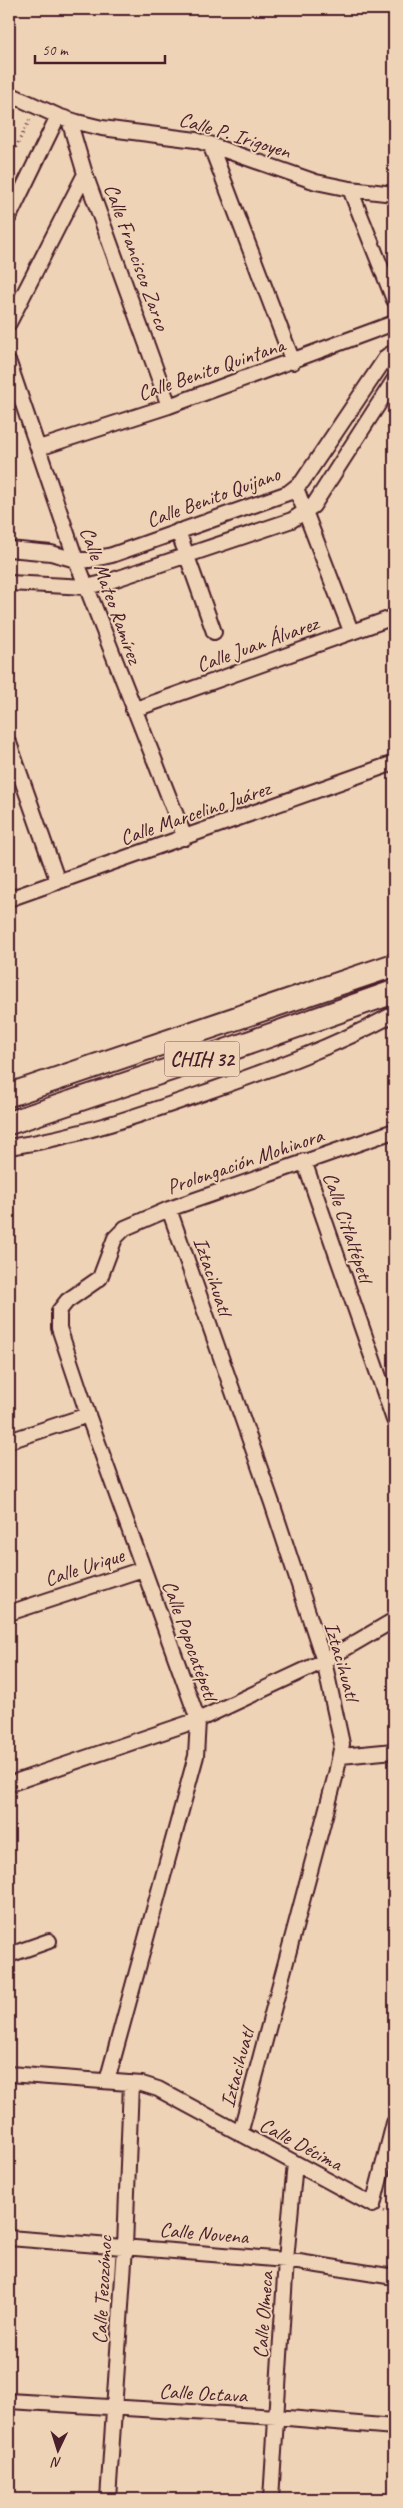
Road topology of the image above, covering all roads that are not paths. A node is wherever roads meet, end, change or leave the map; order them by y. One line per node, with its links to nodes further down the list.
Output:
1 (9, 94): 2 (street, Calle P. Irigoyen)
2 (64, 118): 3 (street, Calle P. Irigoyen); 4 (street, Calle Francisco Zarco); 7 (street)
3 (210, 144): 5 (street, Calle P. Irigoyen); 12 (street)
4 (86, 174): 9 (street); 16 (street, Calle Francisco Zarco)
5 (350, 190): 6 (street, Calle P. Irigoyen); 8 (street)
6 (394, 194)
7 (9, 217)
8 (394, 300)
9 (9, 323)
10 (394, 323): 12 (street, Calle Benito Quintana)
11 (391, 354): 14 (street); 18 (street, Calle Benito Quijano)
12 (292, 362): 16 (street, Calle Benito Quintana)
13 (9, 363): 17 (street, Calle Mateo Ramírez)
14 (394, 375)
15 (394, 380): 19 (street)
16 (169, 406): 17 (street, Calle Benito Quintana)
17 (39, 448): 23 (street, Calle Mateo Ramírez)
18 (296, 488): 19 (street); 20 (street, Calle Benito Quijano)
19 (306, 513): 22 (street); 28 (street)
20 (178, 531): 22 (street); 23 (street, Calle Benito Quijano)
21 (9, 549): 23 (street, Calle Benito Quijano)
22 (186, 555): 25 (street); 27 (street)
23 (76, 560): 25 (street, Calle Mateo Ramírez)
24 (9, 583): 25 (street)
25 (86, 587): 29 (street, Calle Mateo Ramírez)
26 (394, 617): 28 (street, Calle Juan Álvarez)
27 (214, 632)
28 (350, 632): 29 (street, Calle Juan Álvarez)
29 (133, 710): 32 (street, Calle Mateo Ramírez)
30 (9, 743): 33 (street)
31 (394, 763): 32 (street, Calle Marcelino Juárez)
32 (185, 838): 33 (street, Calle Marcelino Juárez)
33 (58, 882): 34 (street, Calle Marcelino Juárez)
34 (9, 899)
35 (394, 965): 38 (main road, CHIH 32)
36 (394, 992): 39 (main road, CHIH 32)
37 (394, 1014): 41 (street)
38 (9, 1095)
39 (9, 1123)
40 (394, 1131): 42 (street, Prolongación Mohinora)
41 (9, 1147)
42 (304, 1161): 43 (street, Prolongación Mohinora); 46 (street, Calle Citlaltépetl)
43 (169, 1209): 44 (street, Prolongación Mohinora); 51 (street, Iztacihuatl)
44 (114, 1238): 45 (street, Calle Popocatépetl)
45 (88, 1415): 47 (street); 48 (street, Calle Popocatépetl)
46 (394, 1420)
47 (9, 1441)
48 (143, 1569): 49 (street, Calle Urique); 52 (street, Calle Popocatépetl)
49 (9, 1613)
50 (394, 1620): 51 (street)
51 (324, 1661): 52 (street); 54 (street, Iztacihuatl)
52 (198, 1720): 55 (street); 59 (street, Calle Popocatépetl)
53 (394, 1751): 54 (street)
54 (341, 1756): 62 (street, Iztacihuatl)
55 (9, 1784)
56 (49, 1942): 57 (street)
57 (9, 1955)
58 (9, 2074): 59 (street, Calle Décima)
59 (107, 2081): 60 (street, Calle Décima)
60 (131, 2084): 62 (street, Calle Décima); 65 (street, Calle Tezozómoc)
61 (394, 2123): 63 (street, Calle Décima)
62 (240, 2134): 63 (street, Calle Décima)
63 (295, 2163): 66 (street, Calle Olmeca)
64 (9, 2238): 65 (street, Calle Novena)
65 (125, 2247): 66 (street, Calle Novena); 69 (street, Calle Tezozómoc)
66 (286, 2260): 67 (street, Calle Novena); 70 (street, Calle Olmeca)
67 (394, 2277)
68 (9, 2401): 69 (street, Calle Octava)
69 (114, 2408): 70 (street, Calle Octava); 72 (street, Calle Tezozómoc)
70 (276, 2417): 71 (street, Calle Octava); 73 (street, Calle Olmeca)
71 (394, 2427)
72 (108, 2499)
73 (271, 2499)

